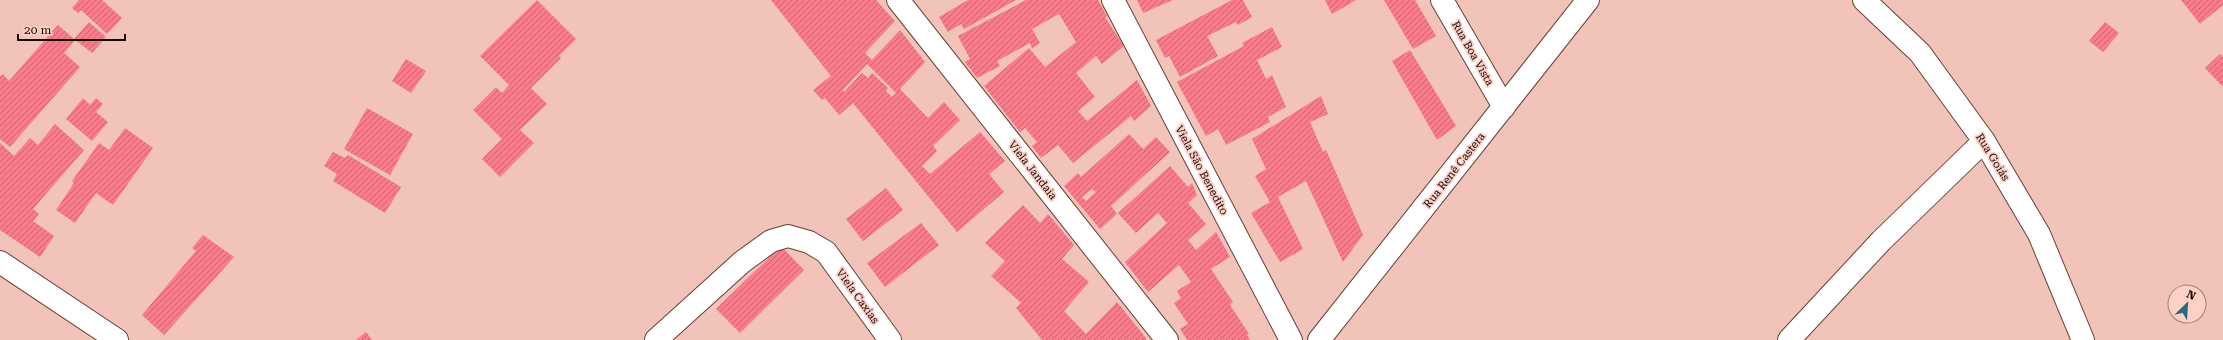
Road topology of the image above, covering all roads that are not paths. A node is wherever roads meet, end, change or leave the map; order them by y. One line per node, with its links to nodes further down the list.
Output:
1 (898, 0): 12 (street, Viela Jandaia)
2 (1114, 0): 13 (street, Viela São Benedito)
3 (1442, 0): 6 (street, Rua Boa Vista)
4 (1588, 0): 6 (street, Rua Renê Castera)
5 (1864, 0): 7 (street, Rua Goiás)
6 (1504, 107): 14 (street, Rua Renê Castera)
7 (1984, 141): 15 (street); 16 (street, Rua Goiás)
8 (0, 262): 9 (street)
9 (117, 340)
10 (656, 340): 11 (street, Viela Caxias)
11 (890, 340)
12 (1167, 340)
13 (1291, 340)
14 (1319, 340)
15 (1790, 340)
16 (2083, 340)

